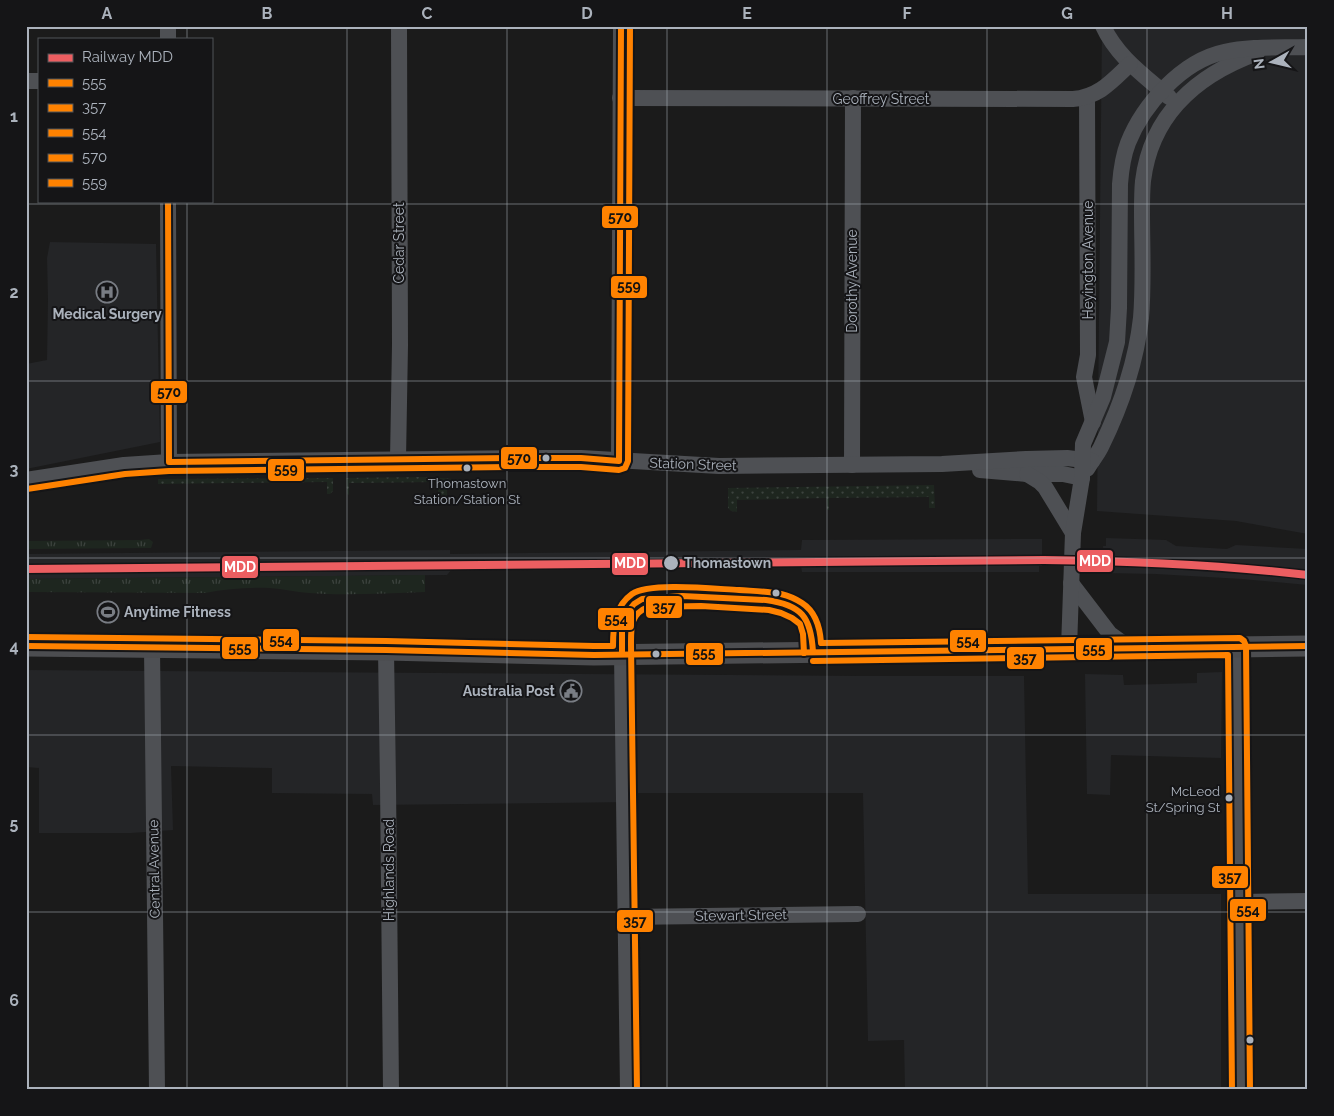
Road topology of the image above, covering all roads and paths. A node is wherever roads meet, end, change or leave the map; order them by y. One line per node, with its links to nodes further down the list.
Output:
1 (399, 26): 18 (street, Cedar Street)
2 (621, 26): 9 (street)
3 (1103, 26): 6 (street)
4 (1271, 48): 5 (street); 7 (street); 11 (street)
5 (1308, 48)
6 (1130, 64): 7 (street); 8 (street, Geoffrey Street)
7 (1162, 91): 11 (street); 13 (street)
8 (1088, 97): 10 (street, Geoffrey Street); 17 (street, Heyington Avenue)
9 (620, 98): 10 (street, Geoffrey Street); 19 (street)
10 (853, 98): 22 (street, Dorothy Avenue)
11 (1177, 104): 14 (street)
12 (168, 202): 21 (street)
13 (1119, 216): 14 (street); 15 (street)
14 (1142, 216): 16 (street)
15 (1116, 342): 16 (street); 17 (street)
16 (1137, 346): 20 (street)
17 (1093, 422): 20 (street)
18 (398, 459): 19 (street, Station Street); 21 (street, Station Street)
19 (619, 461): 22 (street, Station Street)
20 (1087, 461): 23 (street, Station Street); 25 (street)
21 (169, 462): 26 (street, Station Street)
22 (852, 464): 23 (street, Station Street)
23 (942, 464): 24 (street, Station Street)
24 (1027, 474): 25 (street, Station Street); 27 (street)
25 (1082, 478): 27 (street)
26 (26, 480)
27 (1073, 533): 28 (street)
28 (1071, 583): 32 (street); 34 (street)
29 (26, 646): 33 (main road)
30 (1237, 646): 31 (main road); 32 (main road); 38 (street)
31 (1308, 646)
32 (1128, 647): 34 (main road)
33 (152, 648): 35 (main road); 41 (street, Central Avenue)
34 (1069, 648): 36 (main road)
35 (386, 650): 36 (main road); 42 (street, Highlands Road)
36 (622, 654): 40 (street)
37 (1308, 901): 38 (street)
38 (1239, 902): 44 (street)
39 (858, 914): 40 (street, Stewart Street)
40 (625, 917): 43 (street)
41 (157, 1090)
42 (391, 1090)
43 (628, 1090)
44 (1241, 1090)

